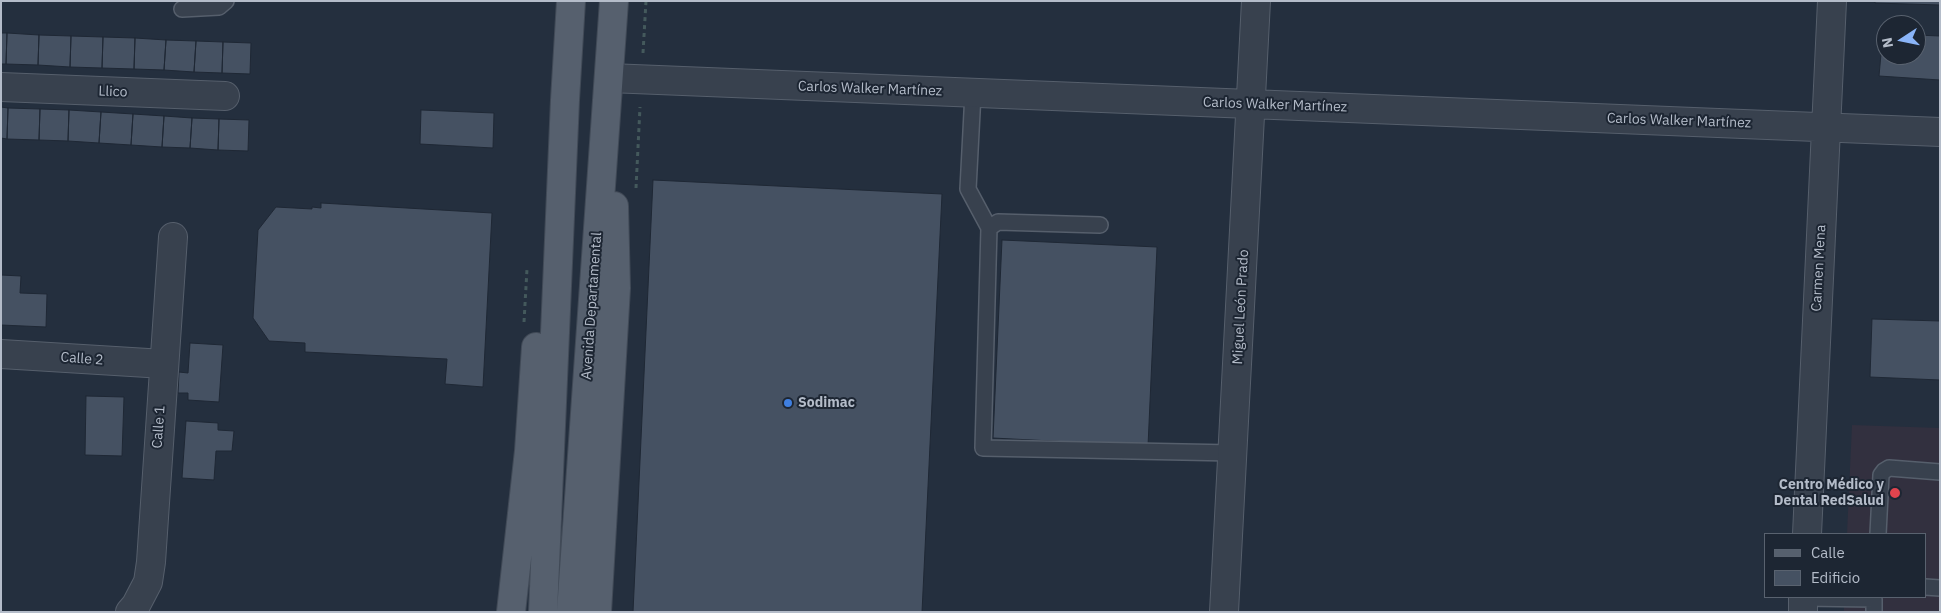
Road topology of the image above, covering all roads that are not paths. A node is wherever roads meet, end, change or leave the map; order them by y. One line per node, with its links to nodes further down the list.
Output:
1 (226, 1): 6 (lane)
2 (571, 1): 11 (main road)
3 (614, 1): 7 (main road, Avenida Departamental)
4 (1256, 1): 12 (street, Miguel León Prado)
5 (1832, 1): 14 (street, Carmen Mena)
6 (182, 9)
7 (609, 78): 9 (street, Carlos Walker Martínez); 13 (main road, Avenida Departamental)
8 (1, 87): 10 (street, Llico)
9 (973, 93): 12 (street, Carlos Walker Martínez); 17 (lane)
10 (225, 96)
11 (565, 100): 30 (main road); 31 (main road)
12 (1251, 104): 14 (street, Carlos Walker Martínez); 21 (street, Miguel León Prado)
13 (605, 125): 32 (main road, Avenida Departamental); 33 (main road)
14 (1826, 127): 15 (street, Carlos Walker Martínez); 23 (street, Carmen Mena)
15 (1940, 132)
16 (1100, 225): 17 (lane)
17 (990, 228): 21 (lane)
18 (173, 236): 20 (street, Calle 1)
19 (1, 354): 20 (street, Calle 2)
20 (164, 364): 29 (street, Calle 1)
21 (1233, 453): 34 (street, Miguel León Prado)
22 (1940, 472): 24 (lane)
23 (1806, 533)
24 (1878, 533)
25 (1926, 588): 26 (lane)
26 (1940, 588)
27 (1875, 601): 28 (lane)
28 (1803, 602)
29 (130, 612)
30 (511, 612)
31 (543, 612)
32 (572, 612)
33 (597, 612)
34 (1224, 612)

